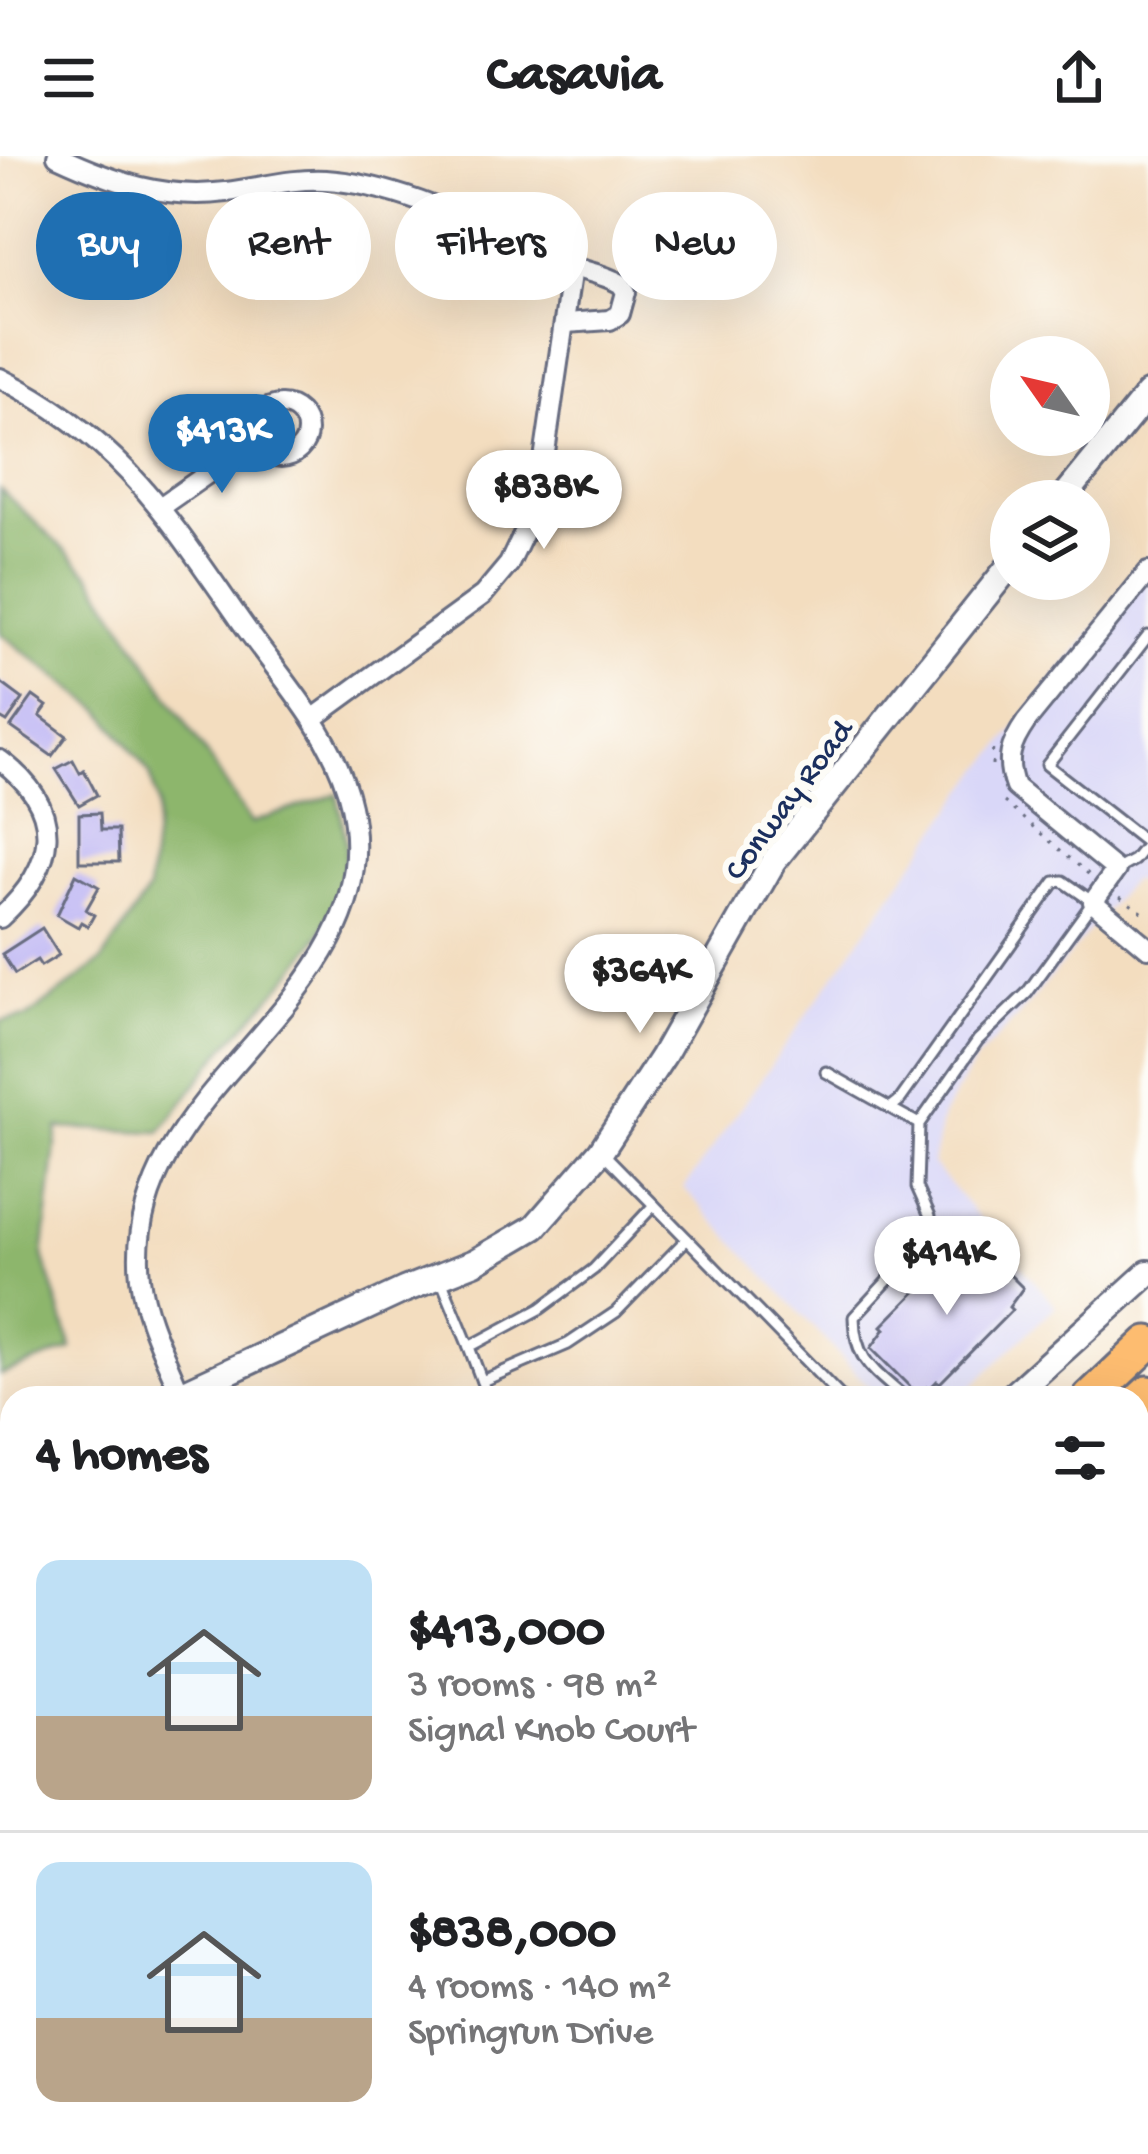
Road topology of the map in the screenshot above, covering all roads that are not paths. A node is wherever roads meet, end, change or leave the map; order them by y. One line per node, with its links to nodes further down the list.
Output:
1 (58, 156): 2 (street)
2 (395, 195)
3 (588, 271): 5 (street)
4 (568, 300): 5 (street)
5 (566, 323): 14 (street)
6 (0, 378): 10 (street)
7 (1148, 394): 9 (street)
8 (256, 440): 10 (street)
9 (1078, 480)
10 (160, 507): 14 (street)
11 (1148, 572): 17 (street)
12 (990, 590): 23 (street, Conway Road)
13 (1148, 636): 16 (lane)
14 (314, 718): 31 (street)
15 (0, 760): 18 (street)
16 (1148, 843): 17 (lane)
17 (1105, 886): 19 (street); 21 (lane); 22 (lane)
18 (0, 917)
19 (1148, 948)
20 (826, 1072): 21 (lane)
21 (890, 1108): 22 (lane)
22 (919, 1124): 35 (lane)
23 (601, 1151): 24 (lane); 27 (street, Conway Road)
24 (654, 1205): 25 (lane); 29 (lane)
25 (687, 1239): 30 (lane); 34 (lane)
26 (1148, 1273): 36 (street)
27 (440, 1277): 29 (lane); 32 (street, Conway Road)
28 (1148, 1343): 37 (highway)
29 (469, 1347): 30 (lane)
30 (482, 1381): 33 (lane)
31 (174, 1386)
32 (202, 1386)
33 (484, 1386)
34 (830, 1386)
35 (892, 1386)
36 (1023, 1386)
37 (1103, 1386)

